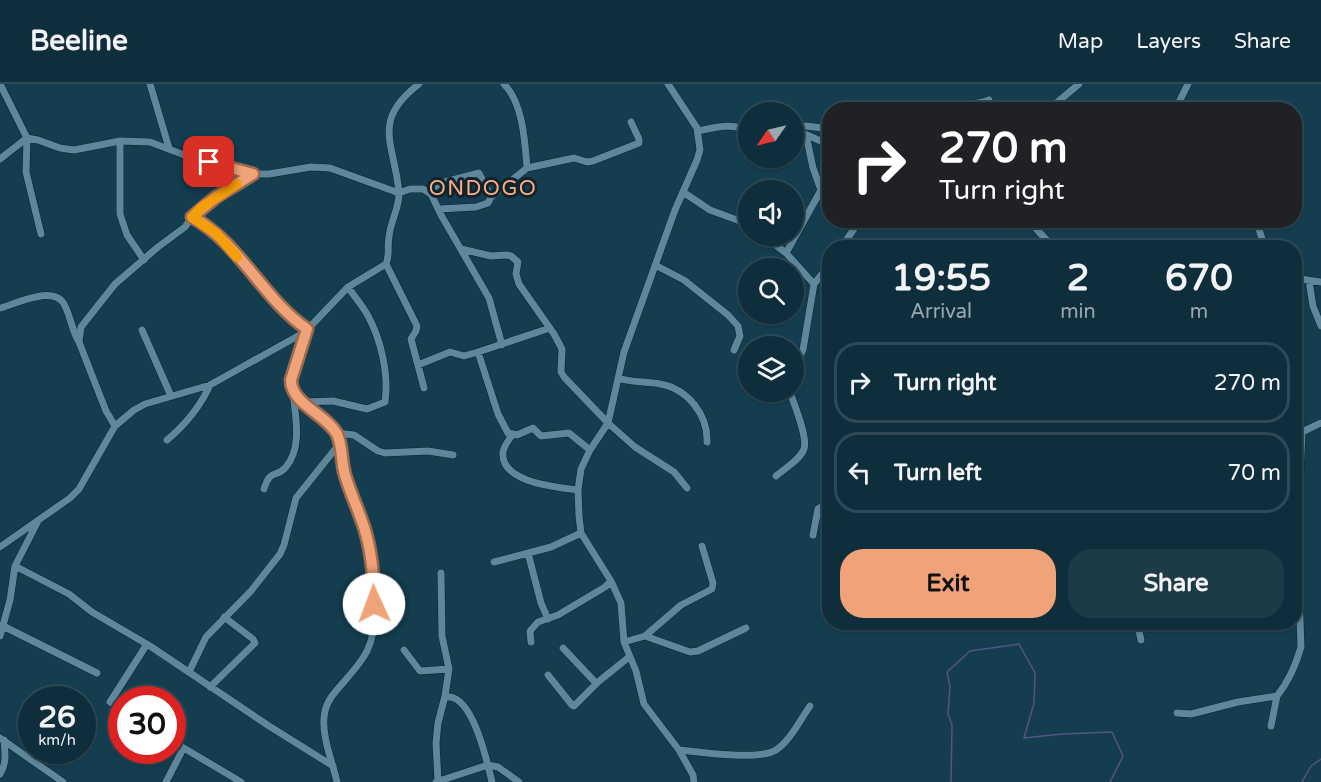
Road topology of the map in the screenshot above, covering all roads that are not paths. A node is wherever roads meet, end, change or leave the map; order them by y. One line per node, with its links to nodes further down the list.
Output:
1 (0, 84): 18 (street)
2 (150, 84): 21 (street)
3 (419, 84): 27 (street)
4 (504, 84): 23 (street)
5 (668, 84): 16 (street)
6 (1079, 84): 10 (street)
7 (1188, 84): 11 (street)
8 (989, 100): 9 (street)
9 (984, 102)
10 (1057, 102)
11 (1180, 102)
12 (630, 122): 23 (street)
13 (738, 126): 16 (street)
14 (804, 126): 15 (street)
15 (822, 128)
16 (698, 131): 26 (street)
17 (806, 135): 20 (street); 37 (street)
18 (27, 138): 19 (street); 22 (street); 33 (street)
19 (120, 141): 21 (street); 38 (street)
20 (822, 142)
21 (169, 148): 24 (street)
22 (0, 159)
23 (527, 168): 28 (street)
24 (253, 174): 27 (street); 30 (street)
25 (428, 191): 27 (street); 28 (street); 29 (street)
26 (683, 192): 31 (street); 40 (street)
27 (399, 193): 39 (street)
28 (491, 197): 29 (street)
29 (439, 209): 36 (street)
30 (192, 217): 38 (street); 51 (street)
31 (738, 220)
32 (1035, 228): 34 (street)
33 (41, 234)
34 (1047, 240)
35 (777, 246): 37 (street)
36 (461, 249): 49 (street); 54 (street)
37 (786, 253): 45 (street)
38 (144, 260): 52 (street)
39 (386, 264): 46 (street); 57 (street)
40 (655, 265): 55 (street); 58 (street)
41 (822, 274): 45 (street)
42 (1302, 280): 43 (street)
43 (1309, 281): 44 (street); 48 (street)
44 (1321, 282)
45 (814, 284): 53 (street)
46 (348, 287): 51 (street); 63 (street)
47 (1, 308): 52 (street)
48 (1321, 326)
49 (550, 328): 54 (street); 65 (street)
50 (141, 330): 62 (street)
51 (306, 330): 59 (street); 61 (street)
52 (79, 342): 67 (street)
53 (804, 344)
54 (502, 345): 56 (street)
55 (734, 350)
56 (478, 352): 57 (street); 70 (street)
57 (418, 365): 60 (street)
58 (618, 378): 65 (street); 72 (street)
59 (210, 385): 62 (street); 71 (street)
60 (424, 388)
61 (293, 392): 63 (street); 78 (street)
62 (171, 396): 67 (street)
63 (303, 402): 69 (street)
64 (793, 402): 76 (street)
65 (608, 423): 74 (street); 77 (street)
66 (1321, 423): 68 (street)
67 (115, 426): 81 (street)
68 (1302, 430)
69 (336, 433): 73 (street); 75 (street)
70 (512, 435): 74 (street); 79 (street)
71 (167, 440)
72 (707, 442)
73 (340, 443): 91 (street); 123 (street)
74 (590, 450): 79 (street)
75 (453, 455)
76 (776, 476)
77 (687, 488)
78 (264, 489)
79 (578, 490): 82 (street)
80 (822, 505): 83 (street)
81 (38, 521): 85 (street); 88 (street)
82 (581, 532): 86 (street); 90 (street)
83 (813, 535)
84 (702, 546): 98 (street)
85 (0, 547)
86 (528, 553): 87 (street); 92 (street)
87 (494, 562)
88 (15, 566): 93 (street); 102 (street)
89 (441, 573): 106 (street)
90 (611, 581): 92 (street); 101 (street)
91 (224, 617): 107 (street); 112 (street)
92 (548, 619): 100 (street)
93 (3, 626): 97 (street); 108 (street)
94 (746, 628): 98 (street)
95 (1139, 630): 99 (street)
96 (1300, 630): 114 (street)
97 (0, 636)
98 (645, 636): 101 (street)
99 (1141, 640)
100 (531, 642)
101 (624, 642): 105 (street)
102 (147, 645): 107 (street); 111 (street)
103 (563, 648): 110 (street)
104 (404, 650): 106 (street)
105 (629, 657): 110 (street); 120 (street)
106 (449, 669): 113 (street)
107 (189, 672): 112 (street)
108 (97, 673)
109 (548, 675): 110 (street)
110 (598, 682)
111 (120, 686)
112 (210, 687): 123 (street)
113 (445, 696): 122 (street); 129 (street)
114 (1277, 696): 116 (street); 117 (street)
115 (810, 706): 120 (street)
116 (1178, 713)
117 (1271, 726)
118 (2, 739): 124 (street); 125 (street)
119 (186, 750): 127 (street)
120 (679, 750): 132 (street)
121 (175, 764): 126 (street)
122 (488, 765): 129 (street); 130 (street); 131 (street)
123 (333, 766): 128 (street)
124 (0, 774)
125 (63, 782)
126 (166, 782)
127 (241, 782)
128 (338, 782)
129 (436, 782)
130 (492, 782)
131 (519, 782)
132 (694, 782)

